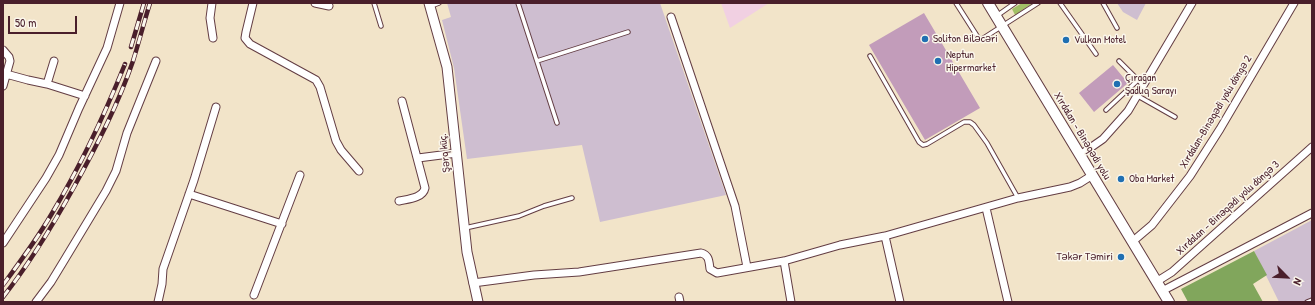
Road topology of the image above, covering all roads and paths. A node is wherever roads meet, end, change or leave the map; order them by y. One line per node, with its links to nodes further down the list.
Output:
1 (120, 3): 36 (street)
2 (212, 3): 23 (street)
3 (253, 3): 47 (street)
4 (315, 3): 16 (street)
5 (374, 3): 19 (lane)
6 (518, 3): 28 (lane)
7 (956, 3): 20 (lane)
8 (988, 3): 17 (main road, Xırdalan - Binəqədi yolu)
9 (1015, 3): 17 (lane)
10 (1038, 3): 20 (lane)
11 (1060, 3): 25 (lane)
12 (1103, 3): 21 (lane)
13 (1192, 3): 35 (street)
14 (1294, 3): 59 (street, Xırdalan-Binəqədi yolu döngə 2)
15 (433, 4): 44 (street, Şərq küç.)
16 (329, 6)
17 (996, 16): 20 (main road, Xırdalan - Binəqədi yolu)
18 (671, 17): 62 (street)
19 (381, 26)
20 (1002, 27): 45 (main road, Xırdalan - Binəqədi yolu)
21 (1117, 28)
22 (628, 32): 28 (lane)
23 (213, 38)
24 (3, 50): 31 (street)
25 (1096, 54)
26 (870, 56): 52 (lane)
27 (156, 61): 68 (street)
28 (537, 61): 42 (lane)
29 (1119, 61): 32 (lane)
30 (54, 62): 33 (street)
31 (6, 74): 33 (street); 34 (street)
32 (1138, 80): 35 (lane); 40 (lane)
33 (47, 84): 36 (street)
34 (3, 86)
35 (1144, 86): 37 (street)
36 (85, 96): 60 (street)
37 (1138, 96): 41 (lane); 45 (street)
38 (402, 101): 46 (street)
39 (216, 107): 50 (street)
40 (1106, 110)
41 (1175, 117)
42 (557, 123)
43 (1312, 147): 63 (street, Xırdalan - Binəqədi yolu döngə 3)
44 (457, 153): 46 (street); 57 (street, Şərq küç.)
45 (1080, 155): 49 (main road, Xırdalan - Binəqədi yolu)
46 (418, 158): 53 (street)
47 (358, 171)
48 (300, 174): 56 (street)
49 (1092, 176): 52 (street); 59 (main road, Xırdalan - Binəqədi yolu)
50 (189, 194): 56 (street); 69 (street)
51 (572, 198): 57 (lane)
52 (1018, 198): 54 (street)
53 (398, 201)
54 (986, 208): 58 (street); 73 (street)
55 (1312, 213): 65 (street)
56 (282, 224): 66 (street)
57 (465, 228): 64 (street, Şərq küç.)
58 (885, 236): 61 (street); 72 (street)
59 (1132, 242): 63 (main road, Xırdalan - Binəqədi yolu)
60 (3, 243)
61 (784, 261): 62 (street); 71 (street)
62 (747, 267): 64 (street)
63 (1156, 282): 65 (main road, Xırdalan - Binəqədi yolu)
64 (473, 283): 70 (street, Şərq küç.)
65 (1162, 292): 74 (main road, Xırdalan - Binəqədi yolu)
66 (254, 295)
67 (1312, 300): 75 (lane)
68 (36, 302)
69 (158, 302)
70 (478, 302)
71 (791, 302)
72 (900, 302)
73 (1008, 302)
74 (1169, 302)
75 (1307, 302)

